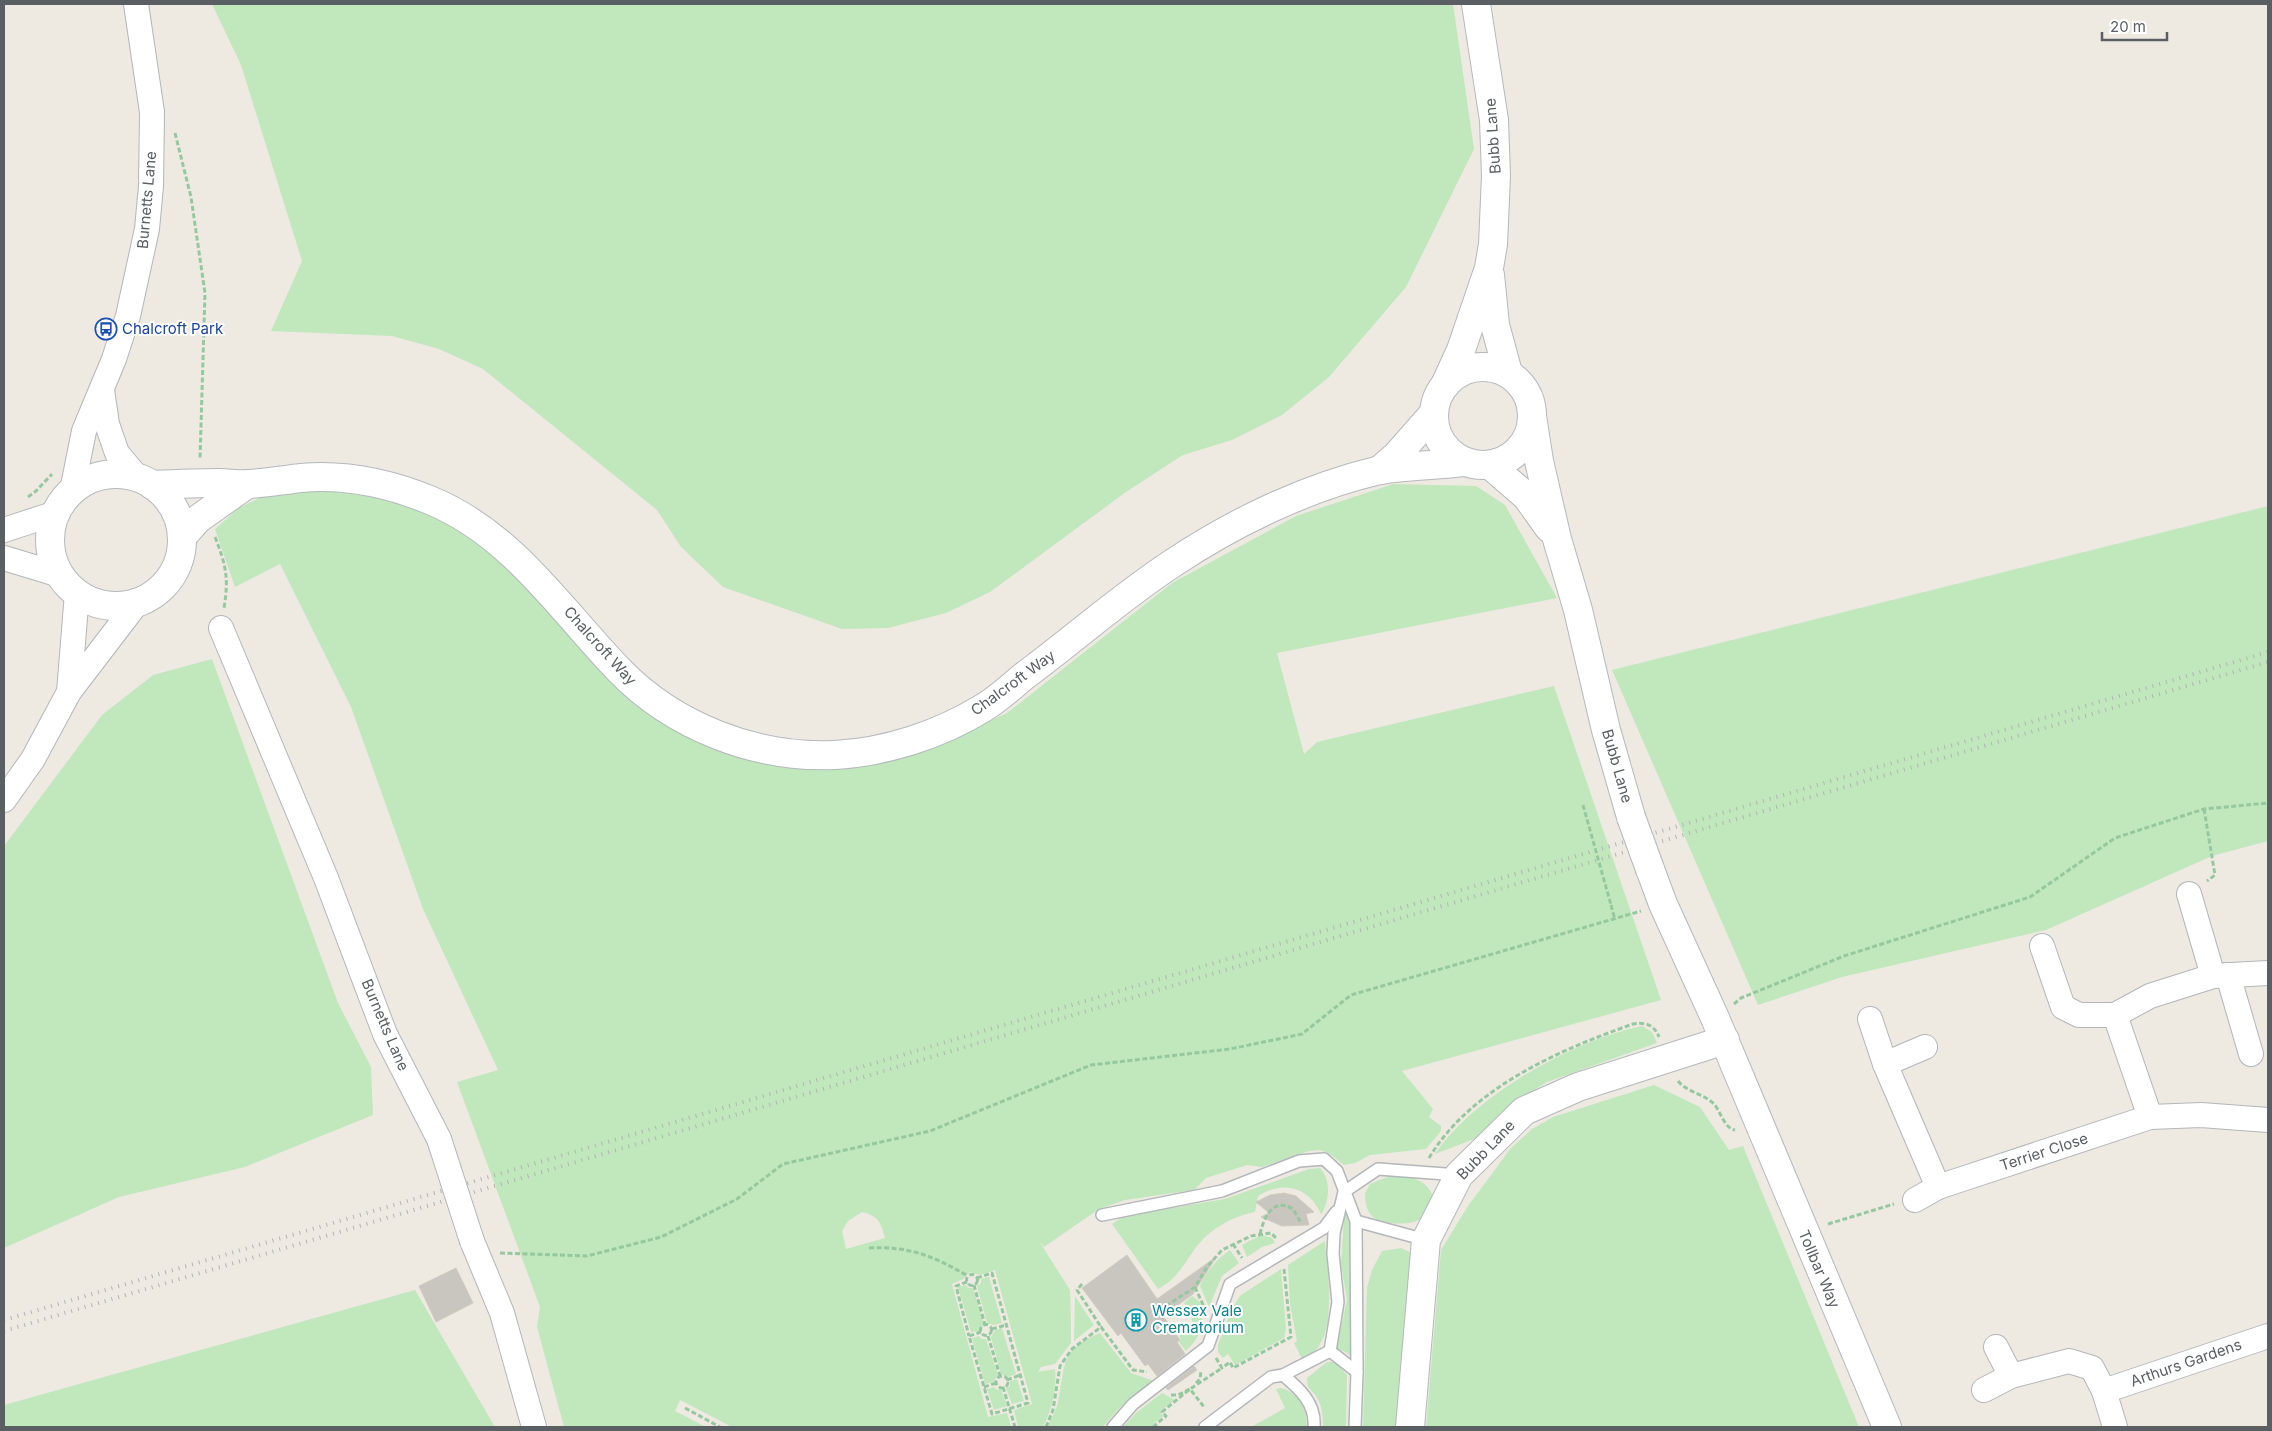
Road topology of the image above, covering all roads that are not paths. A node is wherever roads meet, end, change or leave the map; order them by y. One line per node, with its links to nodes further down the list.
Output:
1 (136, 4): 6 (street, Burnetts Lane)
2 (1476, 4): 3 (street, Bubb Lane)
3 (1490, 268): 4 (street, Bubb Lane); 5 (street, Bubb Lane)
4 (1508, 373): 5 (street); 8 (street)
5 (1445, 385): 7 (street)
6 (102, 390): 11 (street, Burnetts Lane); 13 (street, Burnetts Lane)
7 (1434, 413): 9 (street); 10 (street, Chalcroft Way)
8 (1532, 416): 9 (street); 17 (street, Bubb Lane)
9 (1477, 463): 10 (street, Chalcroft Way); 17 (street, Bubb Lane)
10 (1380, 470): 12 (street, Chalcroft Way)
11 (145, 482): 12 (street, Chalcroft Way); 13 (street); 16 (street)
12 (246, 485): 16 (street, Chalcroft Way)
13 (72, 491): 14 (street)
14 (56, 513): 15 (street); 19 (street)
15 (4, 530)
16 (182, 537): 20 (street)
17 (1558, 539): 30 (street, Bubb Lane, bridge)
18 (4, 558): 19 (street)
19 (68, 584): 20 (street); 22 (street)
20 (137, 603): 22 (street)
21 (221, 628): 54 (street, Burnetts Lane, bridge)
22 (69, 692): 23 (street)
23 (4, 800)
24 (2189, 894): 27 (street)
25 (2049, 954): 28 (street)
26 (2268, 973): 27 (street)
27 (2221, 976): 28 (street); 32 (street)
28 (2115, 1015): 35 (street)
29 (1870, 1019): 33 (street)
30 (1720, 1029): 34 (street, Bubb Lane); 37 (street, Bubb Lane)
31 (1925, 1047): 33 (street)
32 (2251, 1054)
33 (1885, 1064): 38 (street)
34 (1752, 1110): 59 (street, Tollbar Way)
35 (2150, 1117): 36 (street, Terrier Close); 38 (street, Terrier Close)
36 (2268, 1120)
37 (1459, 1175): 39 (lane); 44 (street, Bubb Lane)
38 (1938, 1187): 40 (street, Terrier Close)
39 (1344, 1192): 41 (lane); 42 (lane); 43 (lane)
40 (1915, 1200)
41 (1339, 1210): 47 (lane); 55 (lane)
42 (1102, 1215)
43 (1356, 1221): 44 (lane); 48 (lane)
44 (1426, 1240): 58 (street, Bubb Lane)
45 (2268, 1336): 52 (street, Arthurs Gardens)
46 (1996, 1347): 50 (street)
47 (1330, 1351): 48 (lane); 49 (lane)
48 (1357, 1372): 57 (lane)
49 (1283, 1375): 53 (lane); 56 (lane)
50 (2011, 1376): 51 (street); 52 (street)
51 (1984, 1390)
52 (2104, 1391): 60 (street)
53 (1210, 1424)
54 (534, 1427)
55 (1113, 1427)
56 (1314, 1427)
57 (1355, 1427)
58 (1410, 1427)
59 (1887, 1427)
60 (2115, 1427)

